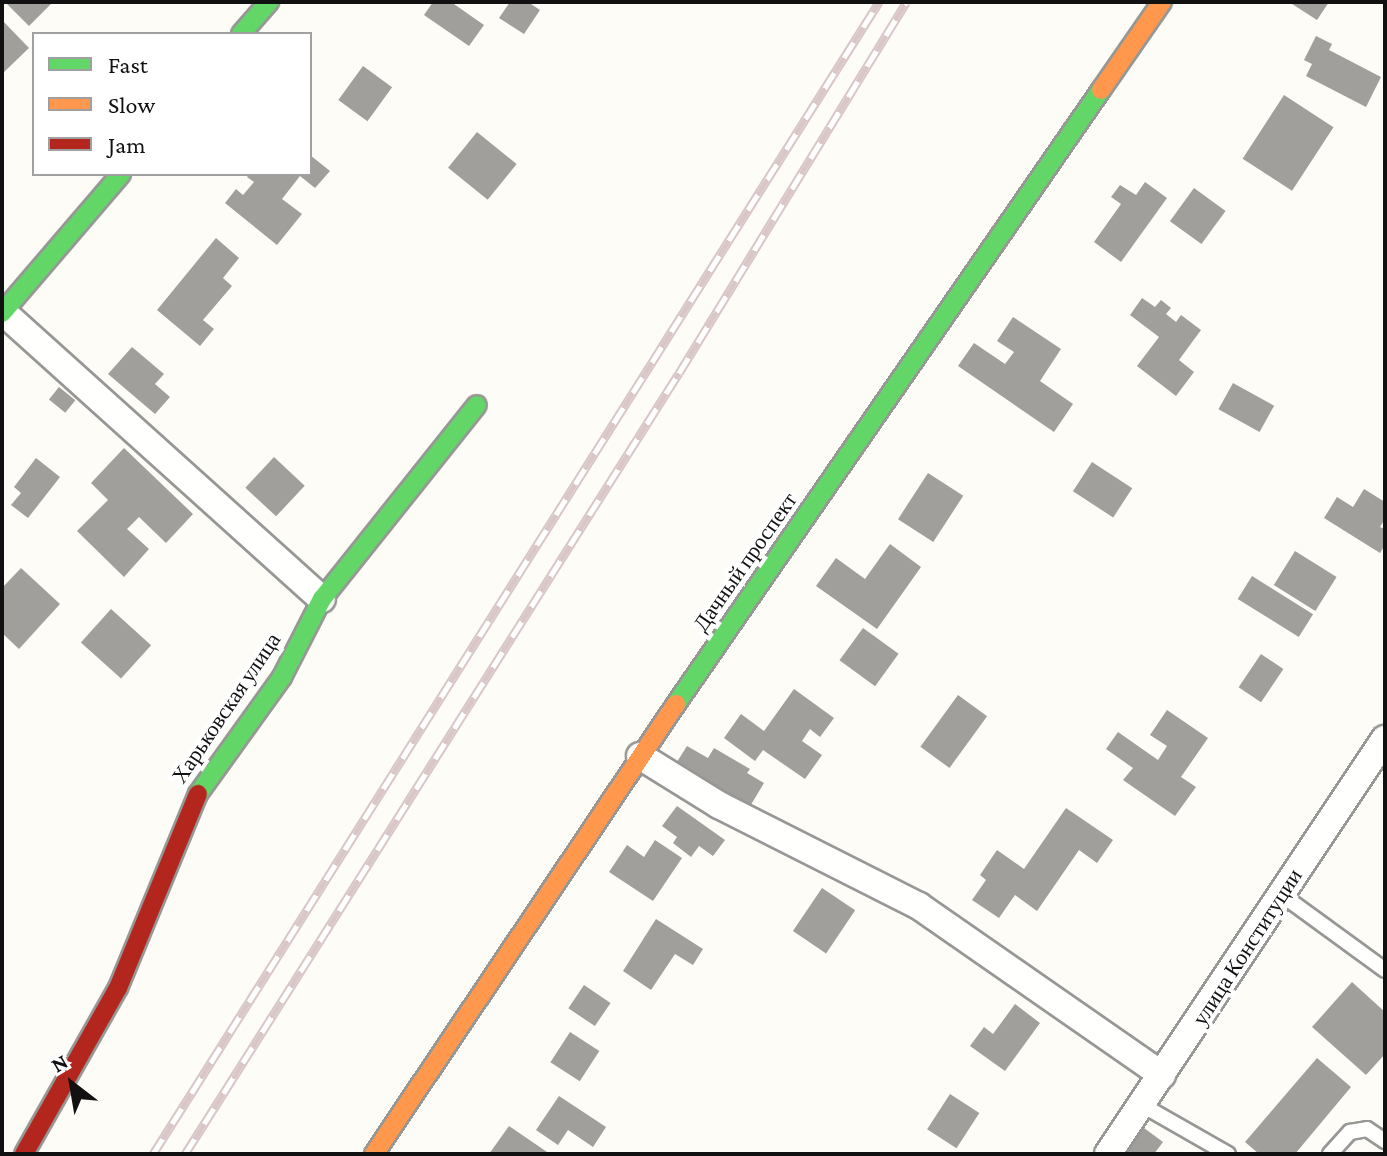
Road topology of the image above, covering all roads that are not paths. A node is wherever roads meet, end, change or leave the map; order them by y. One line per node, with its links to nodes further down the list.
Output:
1 (269, 2): 3 (street)
2 (1162, 2): 9 (street, Дачный проспект)
3 (243, 32)
4 (119, 176): 5 (street)
5 (2, 312): 7 (street)
6 (477, 405): 7 (street, Харьковская улица)
7 (322, 599): 15 (street, Харьковская улица)
8 (1385, 739): 10 (street, улица Конституции)
9 (640, 756): 12 (street); 16 (street, Дачный проспект)
10 (1282, 895): 11 (lane); 12 (street, улица Конституции)
11 (1385, 970)
12 (1162, 1075): 13 (street, улица Конституции)
13 (1142, 1105): 17 (street, улица Конституции); 18 (lane)
14 (1385, 1141): 19 (lane)
15 (24, 1154)
16 (374, 1154)
17 (1108, 1154)
18 (1228, 1154)
19 (1330, 1154)

